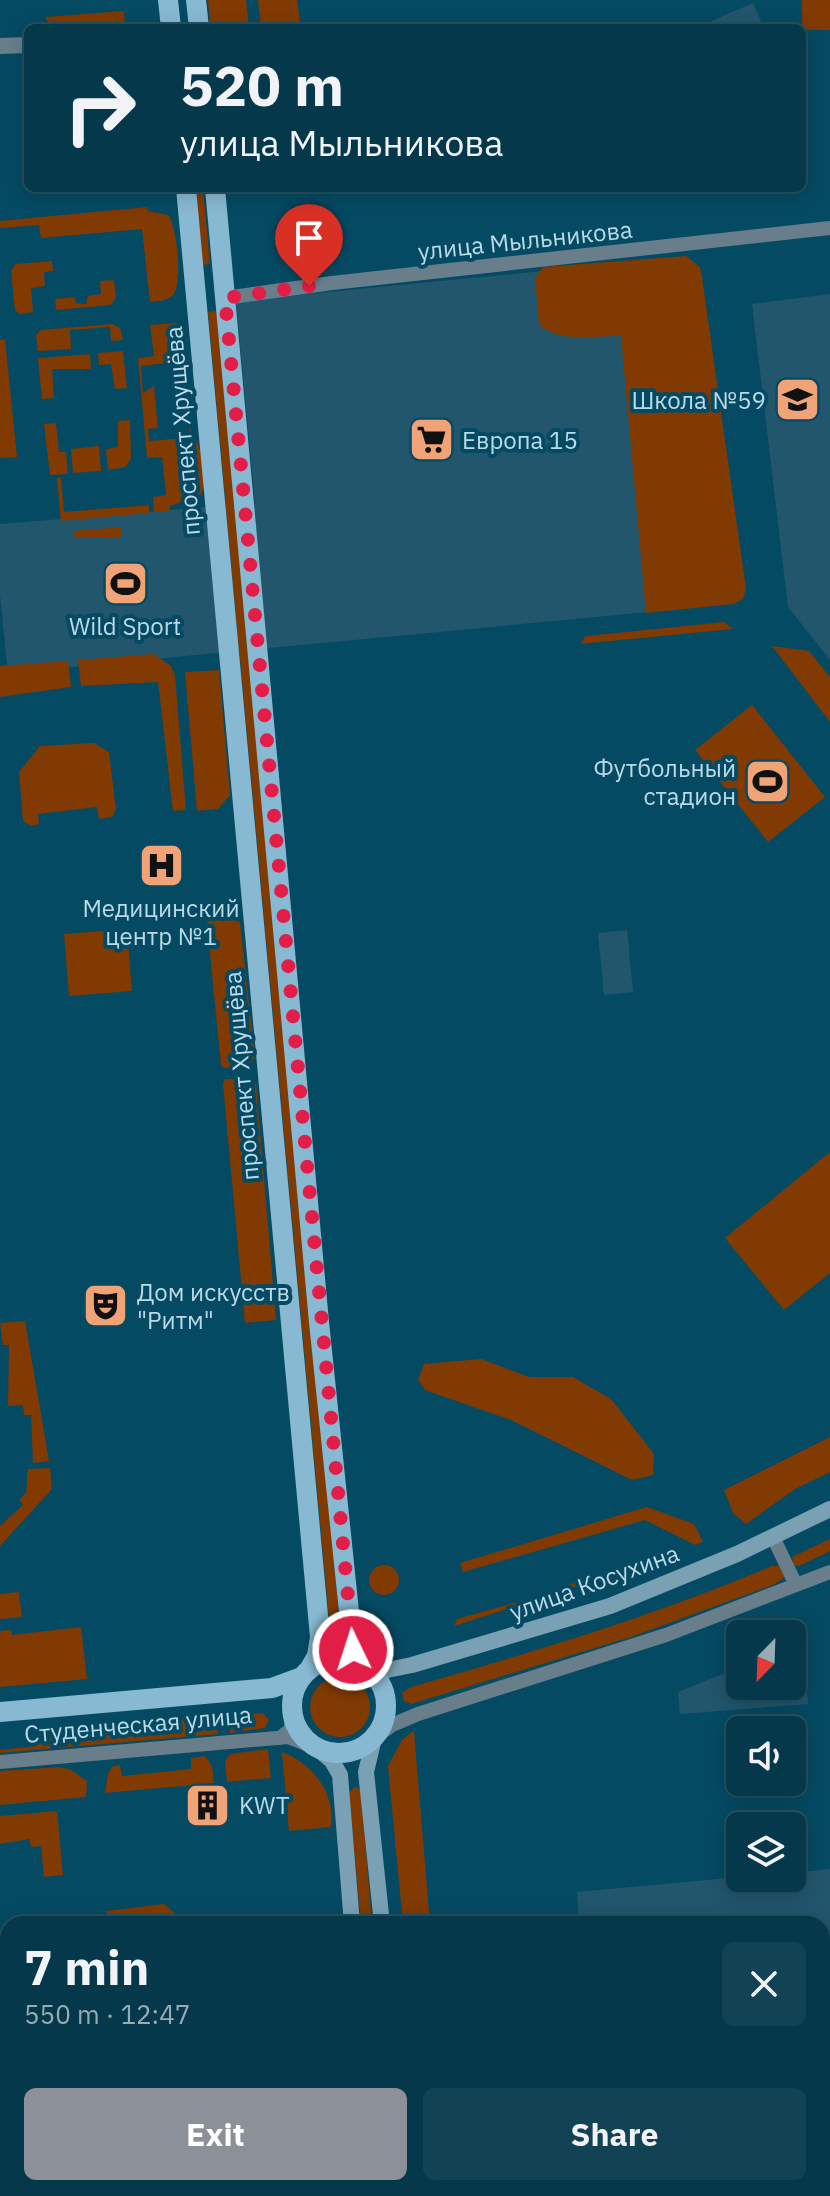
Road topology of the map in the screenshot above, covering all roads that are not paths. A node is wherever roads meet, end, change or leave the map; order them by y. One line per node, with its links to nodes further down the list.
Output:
1 (168, 0): 3 (main road)
2 (196, 0): 4 (main road)
3 (171, 24)
4 (199, 24)
5 (24, 45): 6 (street)
6 (0, 46)
7 (186, 192): 11 (main road, проспект Хрущёва)
8 (215, 192): 10 (main road)
9 (830, 228): 10 (street, улица Мыльникова)
10 (225, 298): 11 (main road); 16 (main road)
11 (197, 305): 17 (main road, проспект Хрущёва)
12 (830, 1509): 13 (main road, улица Косухина)
13 (773, 1537): 15 (street); 16 (main road, улица Косухина)
14 (830, 1572): 15 (street)
15 (796, 1585): 22 (street)
16 (362, 1665): 17 (main road); 22 (main road)
17 (305, 1674): 18 (main road, Студенческая улица); 20 (main road)
18 (272, 1688): 19 (main road, Студенческая улица); 20 (main road, Студенческая улица)
19 (0, 1712)
20 (292, 1712): 21 (street, Студенческая улица); 23 (main road)
21 (280, 1738): 23 (street, Студенческая улица); 24 (street, Студенческая улица)
22 (374, 1738): 23 (main road); 26 (main road)
23 (317, 1748): 25 (main road)
24 (0, 1762)
25 (351, 1916)
26 (381, 1916)

